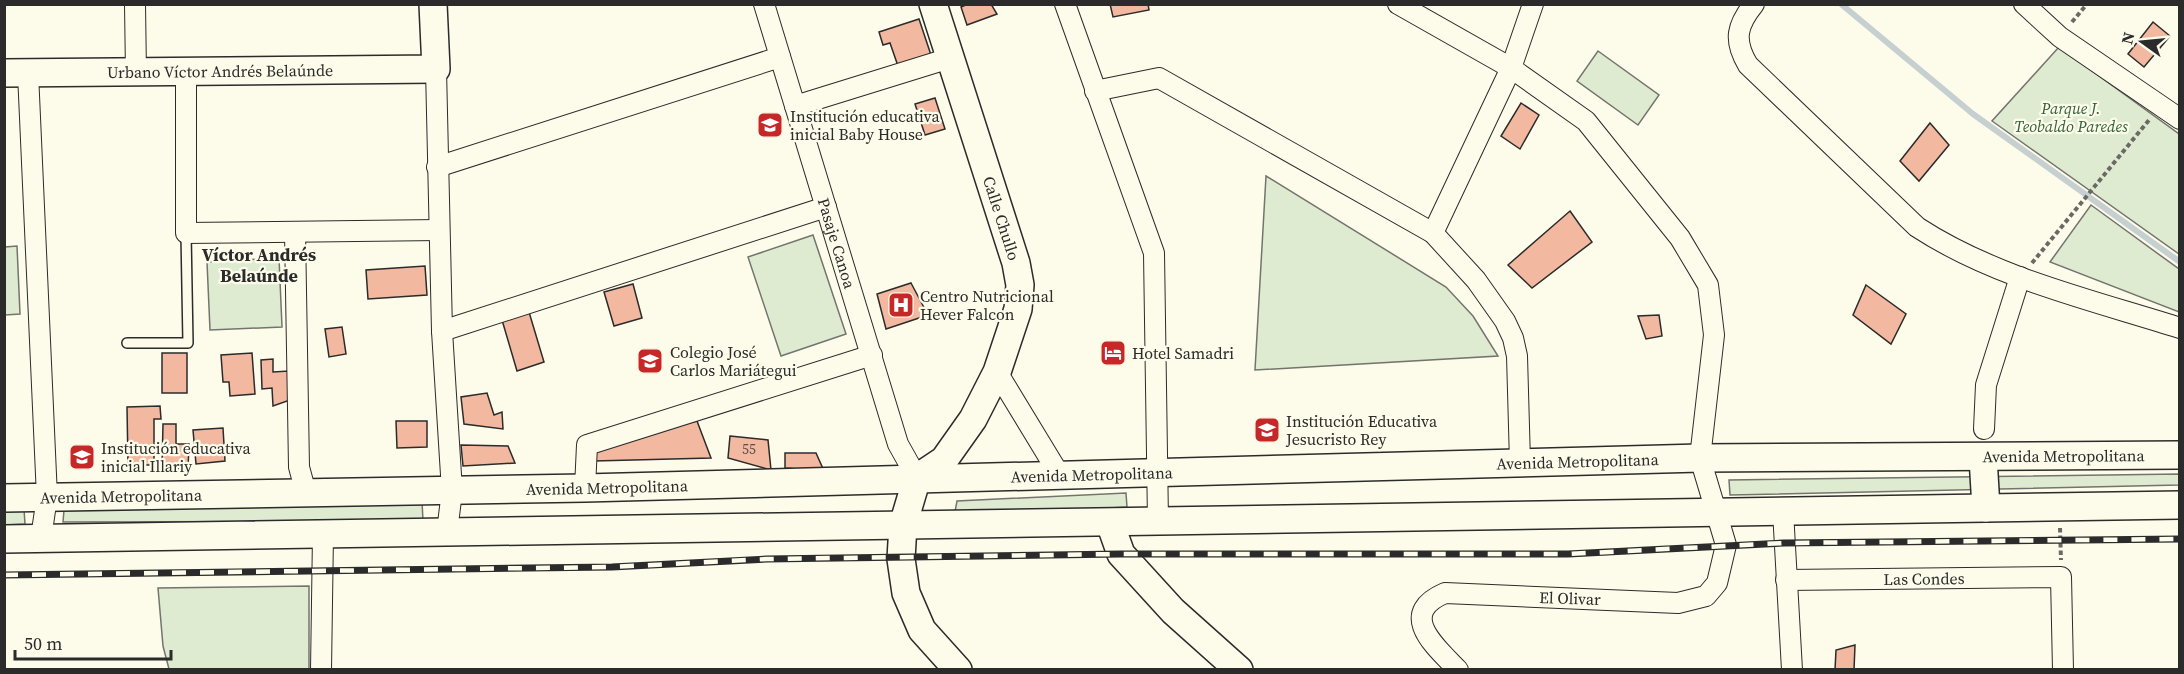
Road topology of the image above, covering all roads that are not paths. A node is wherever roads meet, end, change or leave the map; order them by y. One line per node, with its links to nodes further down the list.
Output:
1 (135, 4): 16 (street)
2 (433, 4): 13 (main road)
3 (764, 4): 10 (street, Pasaje Canoa)
4 (933, 4): 11 (main road, Calle Chullo)
5 (1065, 4): 17 (street)
6 (1398, 4): 12 (street)
7 (1533, 4): 12 (street)
8 (1754, 4): 26 (street)
9 (2024, 4): 19 (street)
10 (780, 57): 18 (street, Pasaje Canoa); 20 (street)
11 (950, 58): 18 (street); 31 (main road, Calle Chullo)
12 (1511, 68): 25 (street); 35 (street)
13 (436, 69): 14 (main road, Urbano Víctor Andrés Belaúnde); 20 (street)
14 (186, 72): 16 (main road, Urbano Víctor Andrés Belaúnde); 24 (street)
15 (16, 73): 16 (main road, Urbano Víctor Andrés Belaúnde); 43 (street)
16 (136, 74)
17 (1095, 91): 25 (street); 37 (street)
18 (795, 106): 21 (street, Pasaje Canoa)
19 (2180, 119)
20 (437, 167): 22 (street)
21 (826, 207): 28 (street); 30 (street, Pasaje Canoa)
22 (439, 230): 23 (street); 28 (street)
23 (295, 232): 24 (street); 42 (street)
24 (186, 233): 29 (lane)
25 (1433, 233): 36 (street)
26 (2020, 277): 27 (street); 32 (street)
27 (2180, 328)
28 (441, 331): 41 (street)
29 (126, 343)
30 (872, 354): 39 (street, Pasaje Canoa); 40 (street)
31 (997, 372): 38 (street); 39 (main road, Calle Chullo)
32 (1984, 429)
33 (2180, 455): 34 (main road, Avenida Metropolitana)
34 (1983, 457): 35 (main road, Avenida Metropolitana); 46 (main road)
35 (1700, 458): 36 (main road, Avenida Metropolitana); 48 (street, El Olivar)
36 (1520, 462): 37 (main road, Avenida Metropolitana)
37 (1156, 472): 38 (main road, Avenida Metropolitana); 49 (street)
38 (1059, 474): 39 (main road, Avenida Metropolitana)
39 (917, 478): 40 (main road, Avenida Metropolitana); 51 (main road)
40 (585, 488): 41 (main road, Avenida Metropolitana)
41 (452, 491): 42 (main road, Avenida Metropolitana); 52 (street)
42 (306, 493): 43 (main road, Avenida Metropolitana)
43 (47, 497): 44 (main road, Avenida Metropolitana); 55 (street)
44 (4, 498)
45 (2180, 505): 46 (main road)
46 (1986, 508): 47 (main road)
47 (1783, 511): 48 (main road); 56 (street)
48 (1714, 512): 49 (main road); 60 (street, El Olivar)
49 (1158, 521): 50 (main road)
50 (1110, 523): 51 (main road); 59 (main road)
51 (903, 525): 52 (main road); 58 (main road)
52 (447, 532): 53 (main road)
53 (323, 534): 55 (main road); 57 (street)
54 (4, 538): 55 (main road)
55 (40, 538)
56 (1786, 580): 61 (street); 62 (street, Las Condes)
57 (321, 669)
58 (958, 669)
59 (1239, 669)
60 (1458, 669)
61 (1792, 669)
62 (2063, 669)

